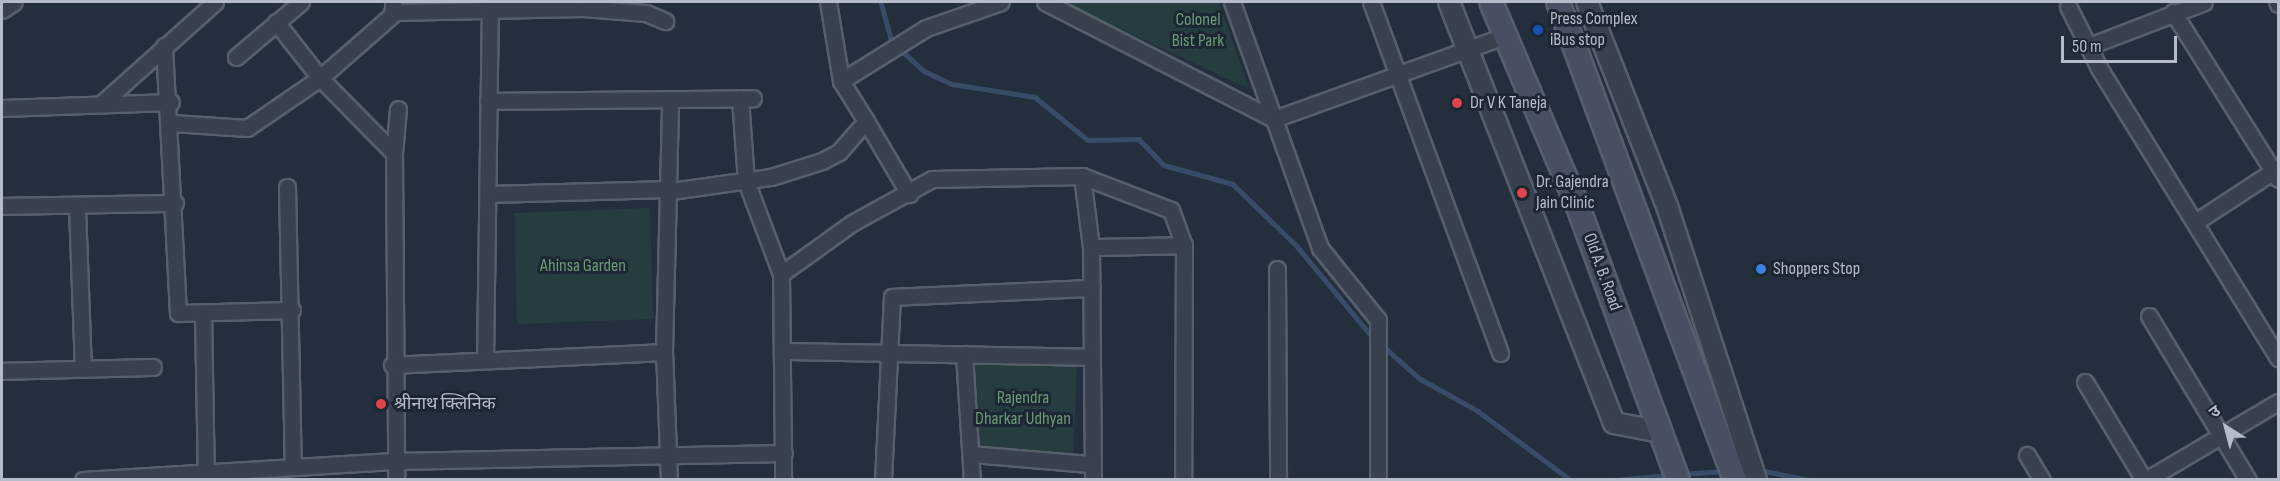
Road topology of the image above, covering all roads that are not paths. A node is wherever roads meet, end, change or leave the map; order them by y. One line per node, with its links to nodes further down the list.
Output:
1 (14, 2): 17 (street)
2 (215, 2): 22 (street)
3 (301, 2): 20 (street)
4 (828, 2): 28 (street)
5 (1001, 2): 28 (street)
6 (1045, 2): 35 (street)
7 (1232, 2): 35 (street)
8 (1371, 2): 27 (street)
9 (1449, 2): 24 (street)
10 (1491, 2): 21 (main road, Old A. B. Road)
11 (1558, 2): 72 (main road)
12 (1587, 2): 72 (street)
13 (2204, 2): 18 (street)
14 (494, 5): 16 (street); 19 (street); 30 (street)
15 (2068, 6): 23 (street)
16 (393, 7): 26 (street)
17 (2, 10)
18 (2173, 12): 23 (street); 39 (street)
19 (665, 21)
20 (276, 22): 25 (street); 26 (street)
21 (1503, 37): 24 (street); 73 (main road, Old A. B. Road)
22 (164, 46): 31 (street); 32 (street)
23 (2089, 46): 49 (street)
24 (1467, 53): 27 (street); 73 (street)
25 (236, 57)
26 (320, 78): 37 (street); 38 (street)
27 (1400, 78): 35 (street); 60 (street)
28 (841, 81): 36 (street)
29 (670, 99): 30 (street); 41 (street); 43 (street)
30 (488, 100): 44 (street)
31 (171, 102): 32 (street); 37 (street)
32 (101, 104): 33 (street)
33 (2, 108)
34 (398, 109): 38 (street)
35 (1274, 119): 92 (street)
36 (866, 121): 41 (street); 45 (street)
37 (172, 123): 46 (street)
38 (394, 153): 66 (street)
39 (2277, 173): 49 (street)
40 (1082, 176): 45 (street); 50 (street); 51 (street)
41 (746, 181): 43 (street); 53 (street)
42 (287, 187): 55 (street)
43 (671, 190): 44 (street); 59 (street)
44 (488, 194): 65 (street)
45 (909, 194): 53 (street)
46 (175, 203): 48 (street); 56 (street)
47 (2, 206): 48 (street)
48 (77, 207): 68 (street)
49 (2197, 221): 64 (street)
50 (1184, 245): 51 (street); 90 (street)
51 (1091, 247): 54 (street)
52 (1277, 269): 91 (street)
53 (781, 274): 58 (street)
54 (1092, 288): 62 (street); 63 (street)
55 (292, 310): 56 (street); 81 (street)
56 (203, 313): 82 (street)
57 (2149, 316): 74 (street)
58 (783, 351): 62 (street); 75 (street)
59 (663, 352): 65 (street); 78 (street)
60 (1500, 353)
61 (964, 354): 62 (street); 63 (street); 76 (street)
62 (886, 355): 87 (street)
63 (1092, 357): 80 (street)
64 (2278, 358)
65 (484, 360): 66 (street)
66 (392, 365): 79 (street)
67 (153, 367): 68 (street)
68 (83, 369): 69 (street)
69 (2, 371)
70 (2085, 382): 97 (street)
71 (2278, 402): 74 (street)
72 (1725, 417): 94 (main road); 95 (street)
73 (1661, 432): 93 (main road, Old A. B. Road)
74 (2223, 436): 97 (street); 98 (street)
75 (784, 453): 78 (street); 86 (street)
76 (971, 454): 80 (street); 88 (street)
77 (2027, 455): 96 (street)
78 (669, 456): 79 (street); 85 (street)
79 (397, 461): 81 (street); 84 (street)
80 (1091, 464): 89 (street)
81 (293, 465): 82 (street)
82 (206, 474): 83 (street)
83 (83, 480)
84 (396, 480)
85 (669, 480)
86 (783, 480)
87 (884, 480)
88 (972, 480)
89 (1093, 480)
90 (1183, 480)
91 (1278, 480)
92 (1378, 480)
93 (1678, 480)
94 (1736, 480)
95 (1756, 480)
96 (2042, 480)
97 (2145, 480)
98 (2248, 480)

